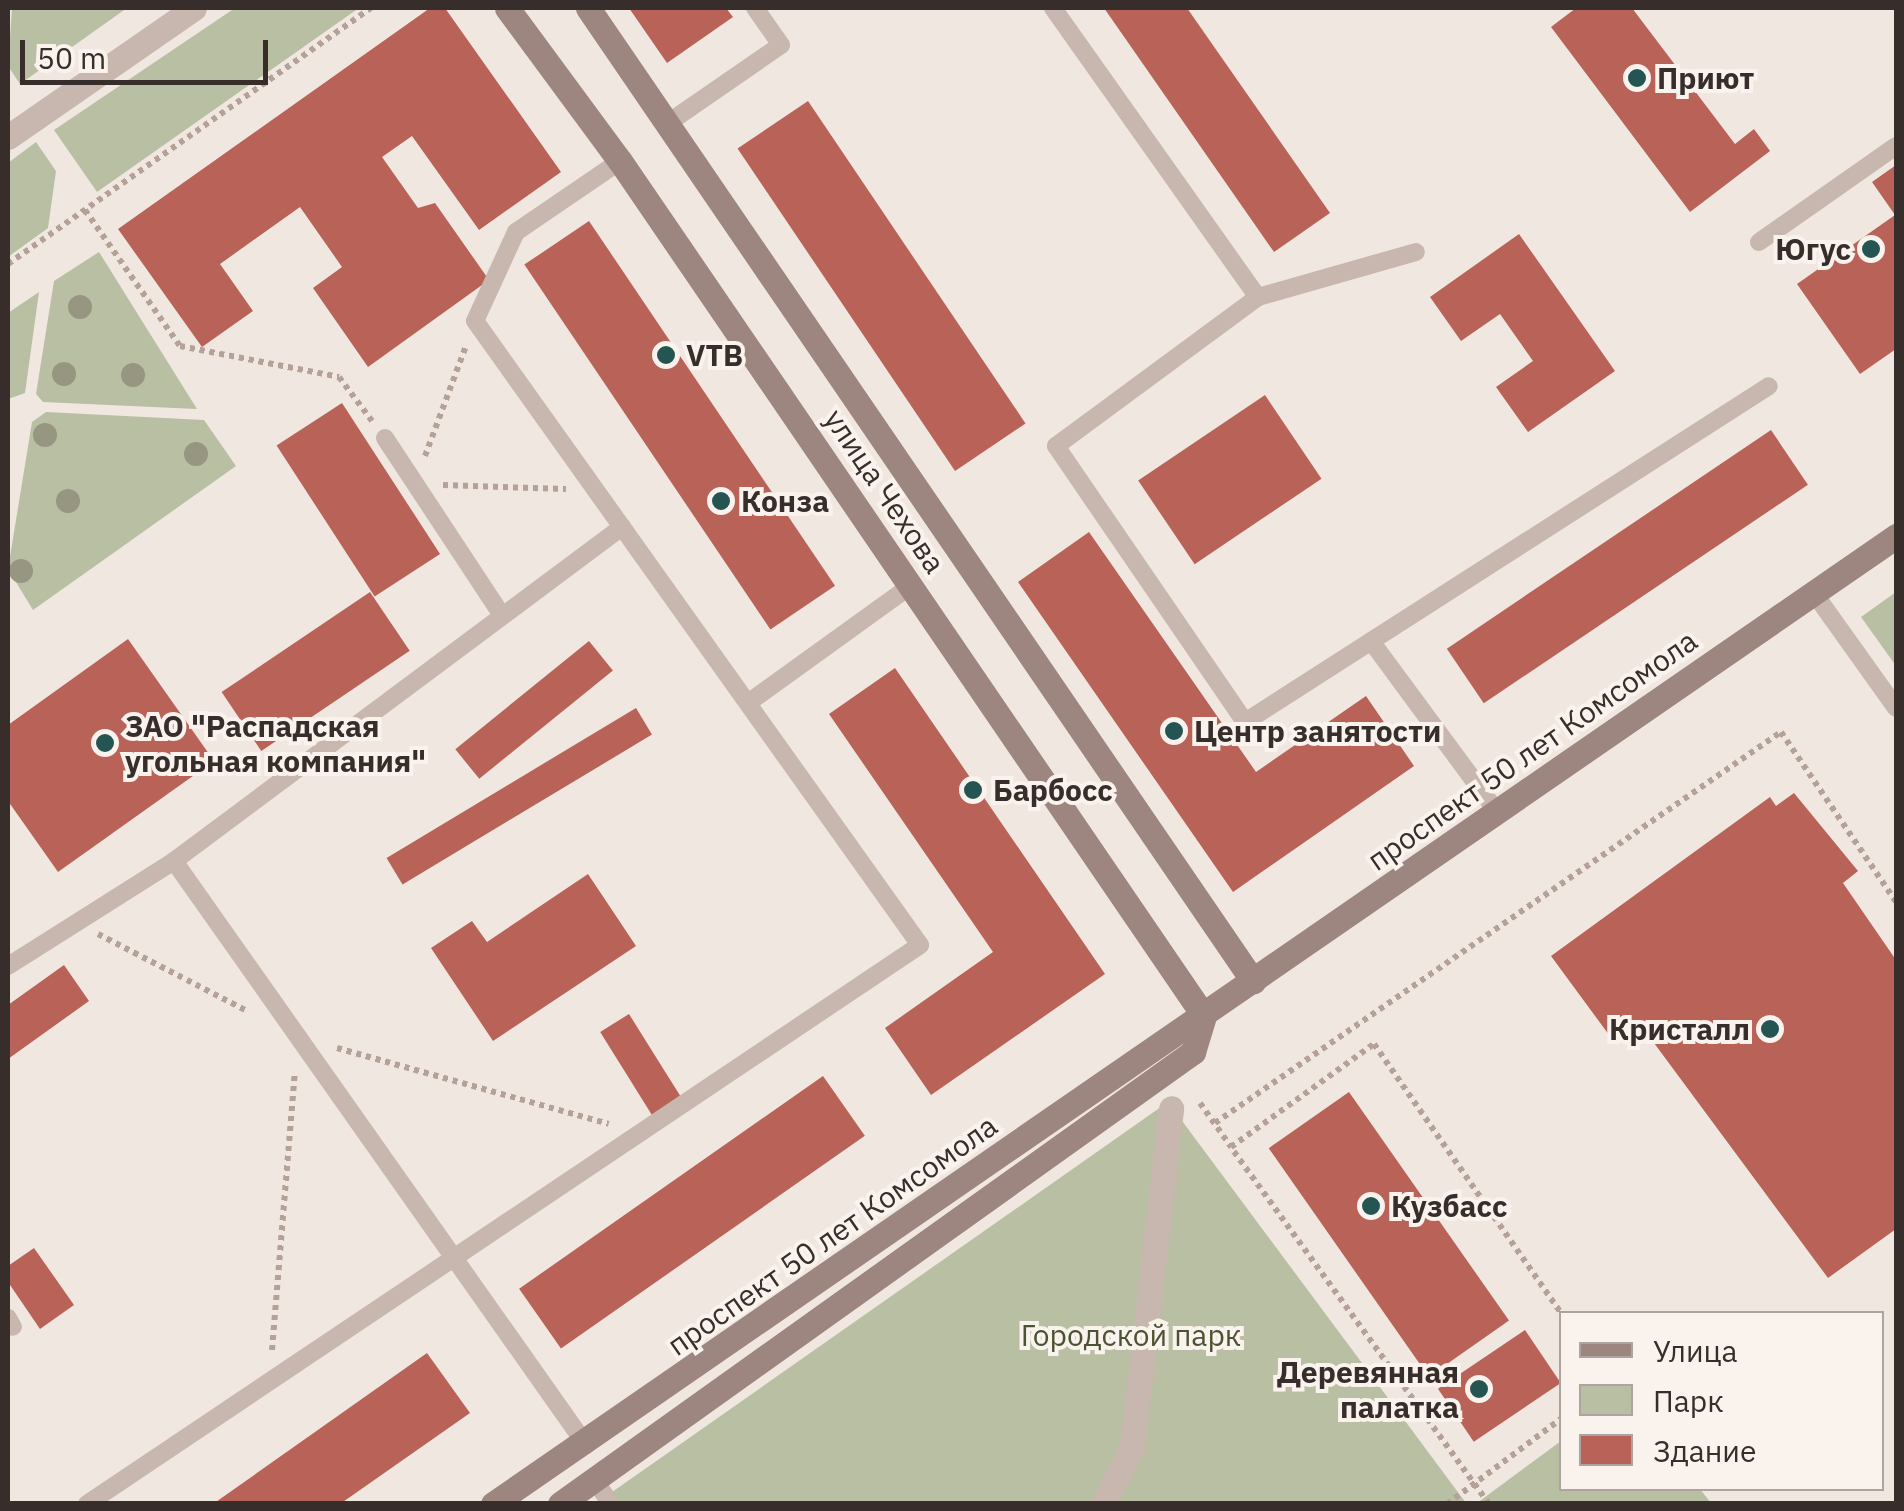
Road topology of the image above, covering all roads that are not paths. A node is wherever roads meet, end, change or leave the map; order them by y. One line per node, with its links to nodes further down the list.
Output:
1 (194, 8): 7 (street)
2 (507, 8): 9 (main road, улица Чехова)
3 (588, 8): 6 (main road, улица Чехова)
4 (755, 8): 6 (lane)
5 (1052, 8): 12 (lane)
6 (668, 124): 26 (main road, улица Чехова)
7 (8, 137)
8 (1896, 146): 10 (lane)
9 (620, 161): 15 (lane); 17 (main road, улица Чехова)
10 (1759, 242)
11 (1416, 252): 12 (lane)
12 (1258, 297): 20 (lane)
13 (1769, 386): 20 (lane)
14 (385, 438): 19 (lane)
15 (622, 527): 19 (lane); 21 (lane)
16 (1896, 536): 18 (main road, проспект 50 лет Комсомола)
17 (910, 586): 21 (lane); 27 (main road, улица Чехова)
18 (1814, 593): 22 (lane); 23 (main road, проспект 50 лет Комсомола)
19 (501, 614): 24 (lane)
20 (1372, 640): 23 (lane)
21 (748, 704): 29 (lane)
22 (1896, 708)
23 (1498, 813): 26 (main road, проспект 50 лет Комсомола)
24 (174, 861): 25 (lane); 29 (lane)
25 (8, 966)
26 (1253, 981): 27 (main road, проспект 50 лет Комсомола)
27 (1204, 1016): 30 (main road, проспект 50 лет Комсомола); 31 (main road, проспект 50 лет Комсомола)
28 (1170, 1108): 36 (street)
29 (452, 1256): 30 (lane); 32 (lane)
30 (586, 1445): 33 (main road, проспект 50 лет Комсомола)
31 (594, 1480): 34 (main road, проспект 50 лет Комсомола); 35 (lane)
32 (87, 1504)
33 (493, 1504)
34 (560, 1504)
35 (611, 1504)
36 (1103, 1504)

